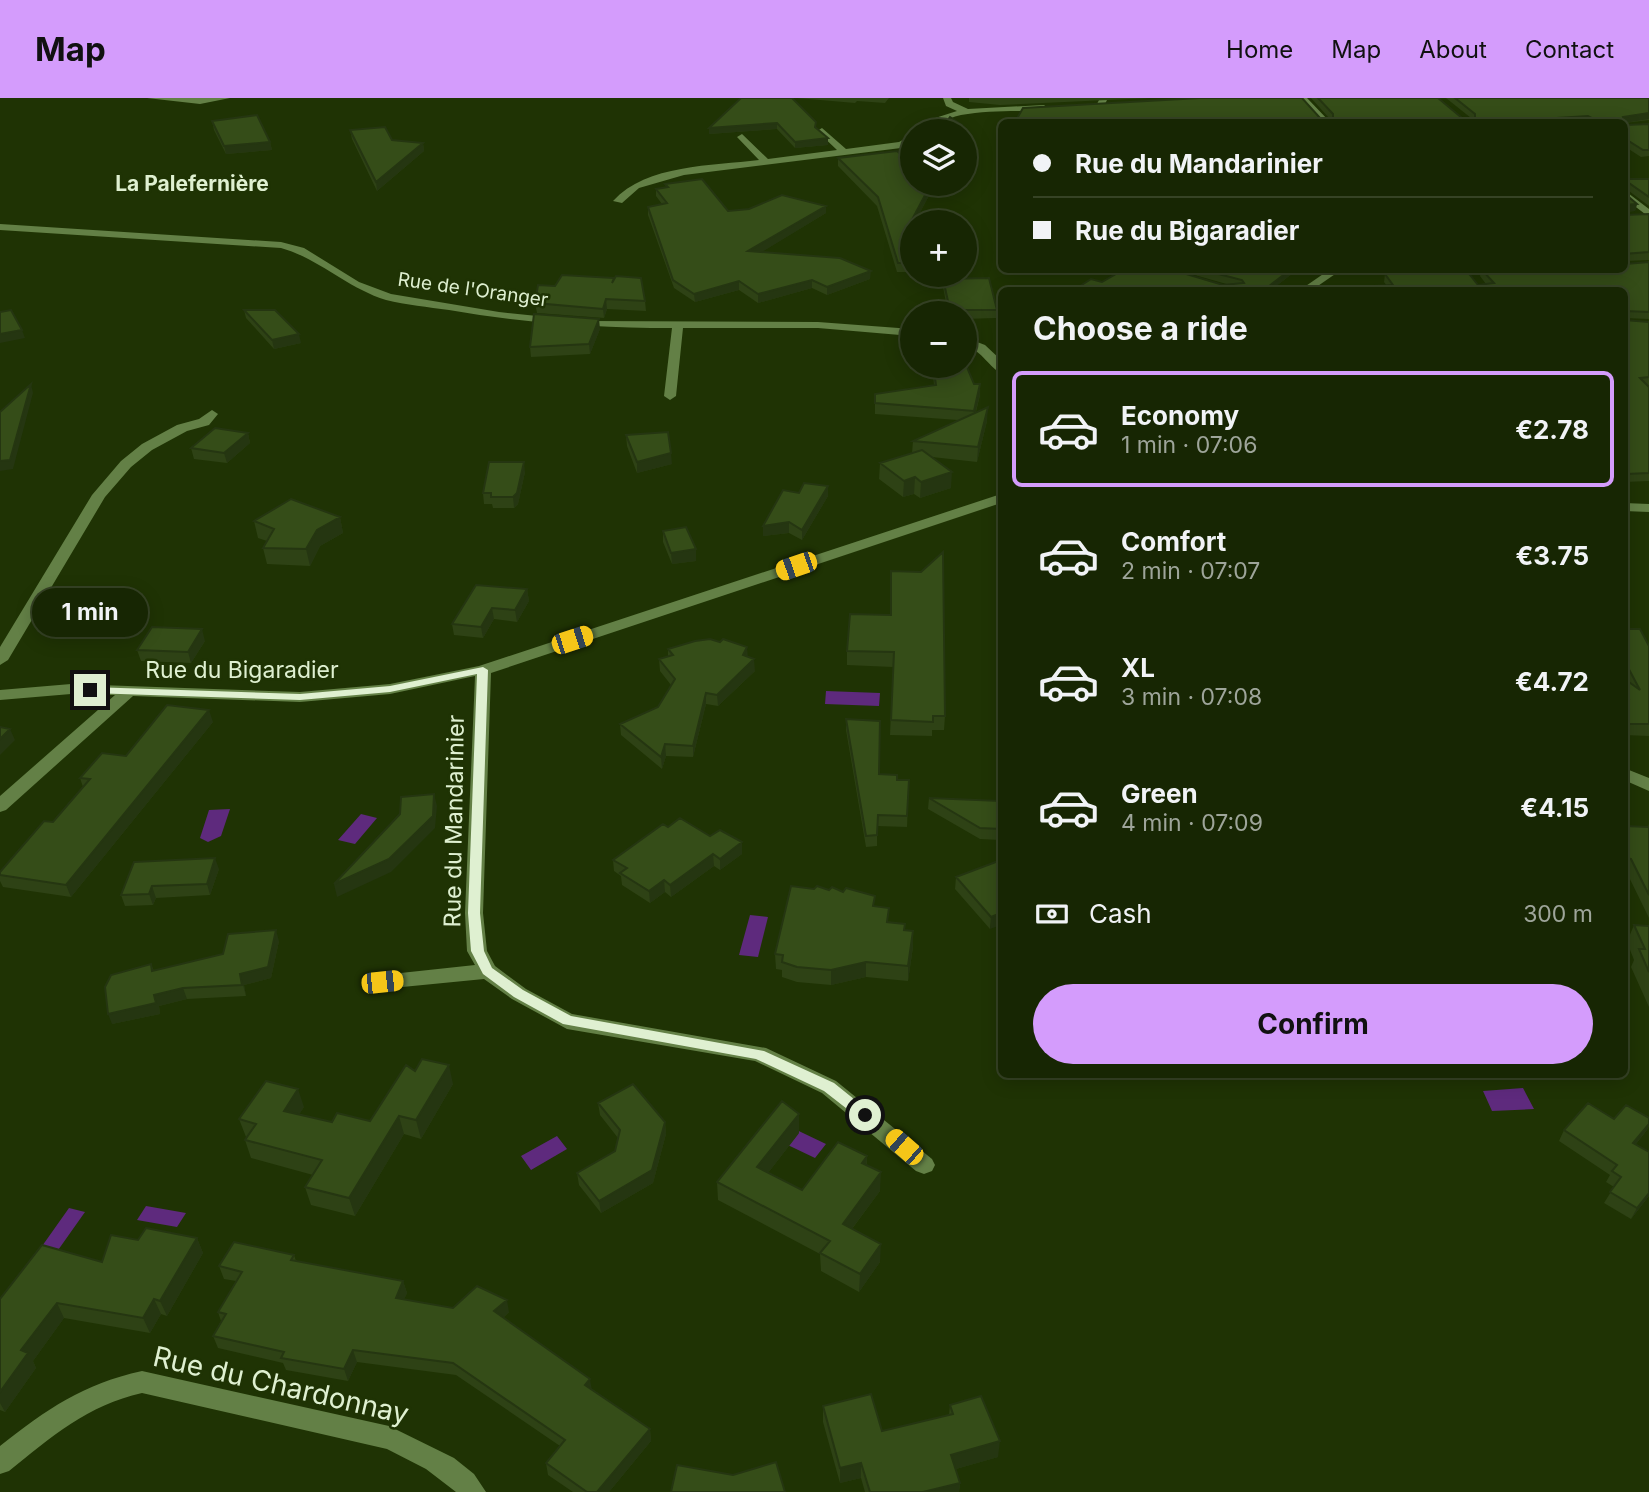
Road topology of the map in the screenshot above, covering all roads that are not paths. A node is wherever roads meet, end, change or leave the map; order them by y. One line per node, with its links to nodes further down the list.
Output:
1 (151, 98): 2 (street)
2 (226, 98)
3 (947, 98): 8 (street)
4 (1302, 98): 11 (street)
5 (1106, 102): 6 (street); 10 (street)
6 (1089, 105)
7 (1052, 107): 8 (street)
8 (967, 112): 9 (street)
9 (938, 119)
10 (1094, 119)
11 (1323, 119)
12 (822, 131): 15 (street)
13 (742, 138): 16 (street)
14 (900, 145): 15 (street)
15 (844, 152): 16 (street)
16 (765, 161): 18 (street)
17 (1628, 197): 19 (street)
18 (618, 201)
19 (1649, 215): 20 (street)
20 (1636, 216)
21 (0, 228): 26 (street, Rue de l'Oranger)
22 (1331, 273): 25 (street)
23 (1467, 273): 24 (street)
24 (1474, 281)
25 (1310, 287)
26 (678, 325): 27 (street, Rue de l'Oranger); 30 (street)
27 (900, 332)
28 (977, 344): 29 (street)
29 (998, 364)
30 (670, 396)
31 (212, 414): 35 (street)
32 (998, 499): 36 (street, Rue du Bigaradier)
33 (1628, 507): 34 (street)
34 (1649, 508)
35 (0, 660)
36 (483, 670): 37 (street, Rue du Bigaradier); 42 (street, Rue du Mandarinier)
37 (128, 692): 38 (street, Rue du Bigaradier); 41 (street)
38 (0, 695)
39 (1628, 775): 40 (street)
40 (1649, 785)
41 (0, 806)
42 (488, 971): 43 (street); 44 (street)
43 (382, 982)
44 (924, 1165)
45 (0, 1462): 46 (street, Rue du Chardonnay)
46 (474, 1492)

